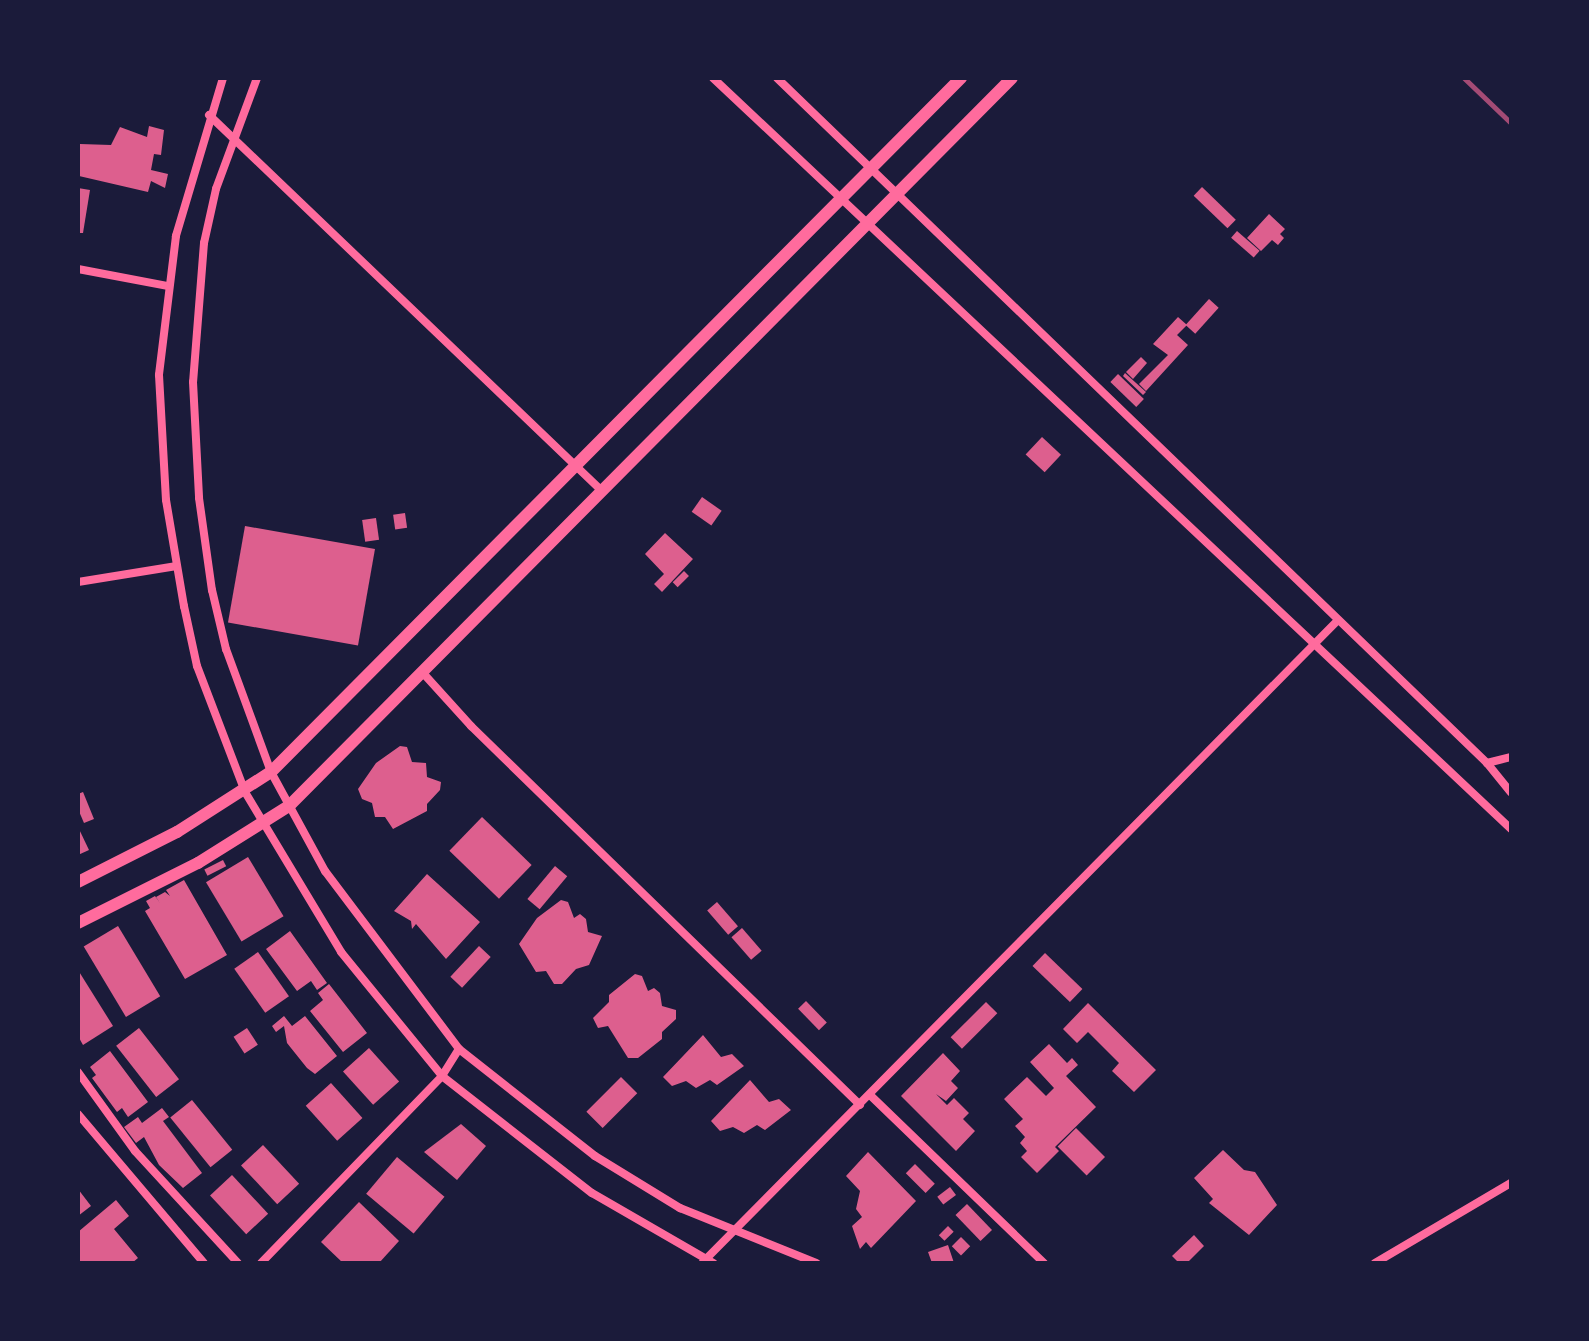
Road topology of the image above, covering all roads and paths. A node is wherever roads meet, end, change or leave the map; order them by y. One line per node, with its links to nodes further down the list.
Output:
1 (223, 78): 7 (street)
2 (257, 78): 8 (street)
3 (713, 78): 11 (street)
4 (777, 78): 9 (street)
5 (961, 78): 9 (street)
6 (1012, 78): 10 (street)
7 (209, 115): 8 (street); 14 (street)
8 (234, 137): 15 (street); 24 (street)
9 (871, 168): 10 (street); 11 (street)
10 (898, 196): 12 (street); 19 (street)
11 (842, 199): 12 (street); 15 (street)
12 (868, 227): 16 (street); 20 (street)
13 (78, 269): 14 (street)
14 (168, 286): 17 (street)
15 (576, 464): 16 (street); 24 (street)
16 (602, 491): 21 (street)
17 (177, 566): 18 (street); 25 (street)
18 (78, 582)
19 (1337, 621): 20 (street); 23 (street)
20 (1313, 647): 29 (street); 35 (street)
21 (423, 673): 27 (street); 36 (street)
22 (1511, 757): 23 (street)
23 (1487, 763): 26 (street)
24 (271, 772): 25 (street); 27 (street)
25 (245, 792): 28 (street); 30 (street)
26 (1511, 793)
27 (289, 806): 28 (street); 32 (street)
28 (261, 826): 31 (street); 34 (street)
29 (1511, 829)
30 (78, 882)
31 (78, 923)
32 (459, 1049): 34 (street); 39 (street)
33 (78, 1072): 42 (street)
34 (442, 1076): 40 (street); 43 (street)
35 (870, 1095): 36 (street); 45 (street)
36 (860, 1105): 39 (street)
37 (78, 1114): 41 (street)
38 (1511, 1183): 46 (street)
39 (735, 1232): 40 (street); 44 (street)
40 (707, 1262)
41 (204, 1263)
42 (238, 1263)
43 (261, 1263)
44 (816, 1263)
45 (1044, 1263)
46 (1375, 1263)

